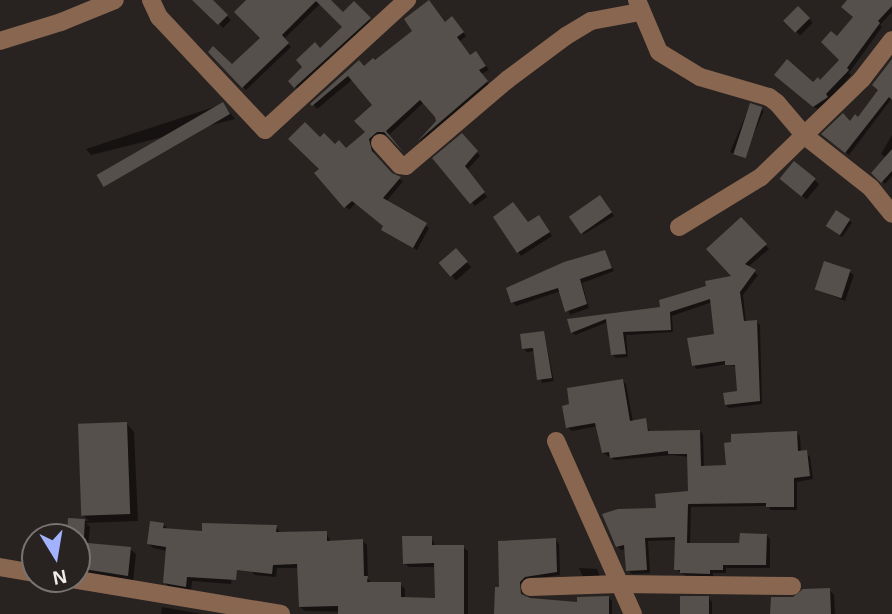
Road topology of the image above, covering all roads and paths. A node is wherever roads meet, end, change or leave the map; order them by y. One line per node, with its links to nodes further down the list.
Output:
1 (115, 0): 6 (street)
2 (151, 0): 3 (street)
3 (407, 0)
4 (639, 6): 7 (street); 8 (street)
5 (892, 40): 7 (street)
6 (0, 41)
7 (805, 135): 9 (street); 10 (street)
8 (380, 143)
9 (892, 214)
10 (678, 227)
11 (556, 441): 15 (street)
12 (0, 567): 13 (street)
13 (21, 571)
14 (91, 582): 18 (street)
15 (619, 584): 16 (street); 17 (street); 19 (street)
16 (792, 586)
17 (530, 587)
18 (281, 614)
19 (634, 614)

